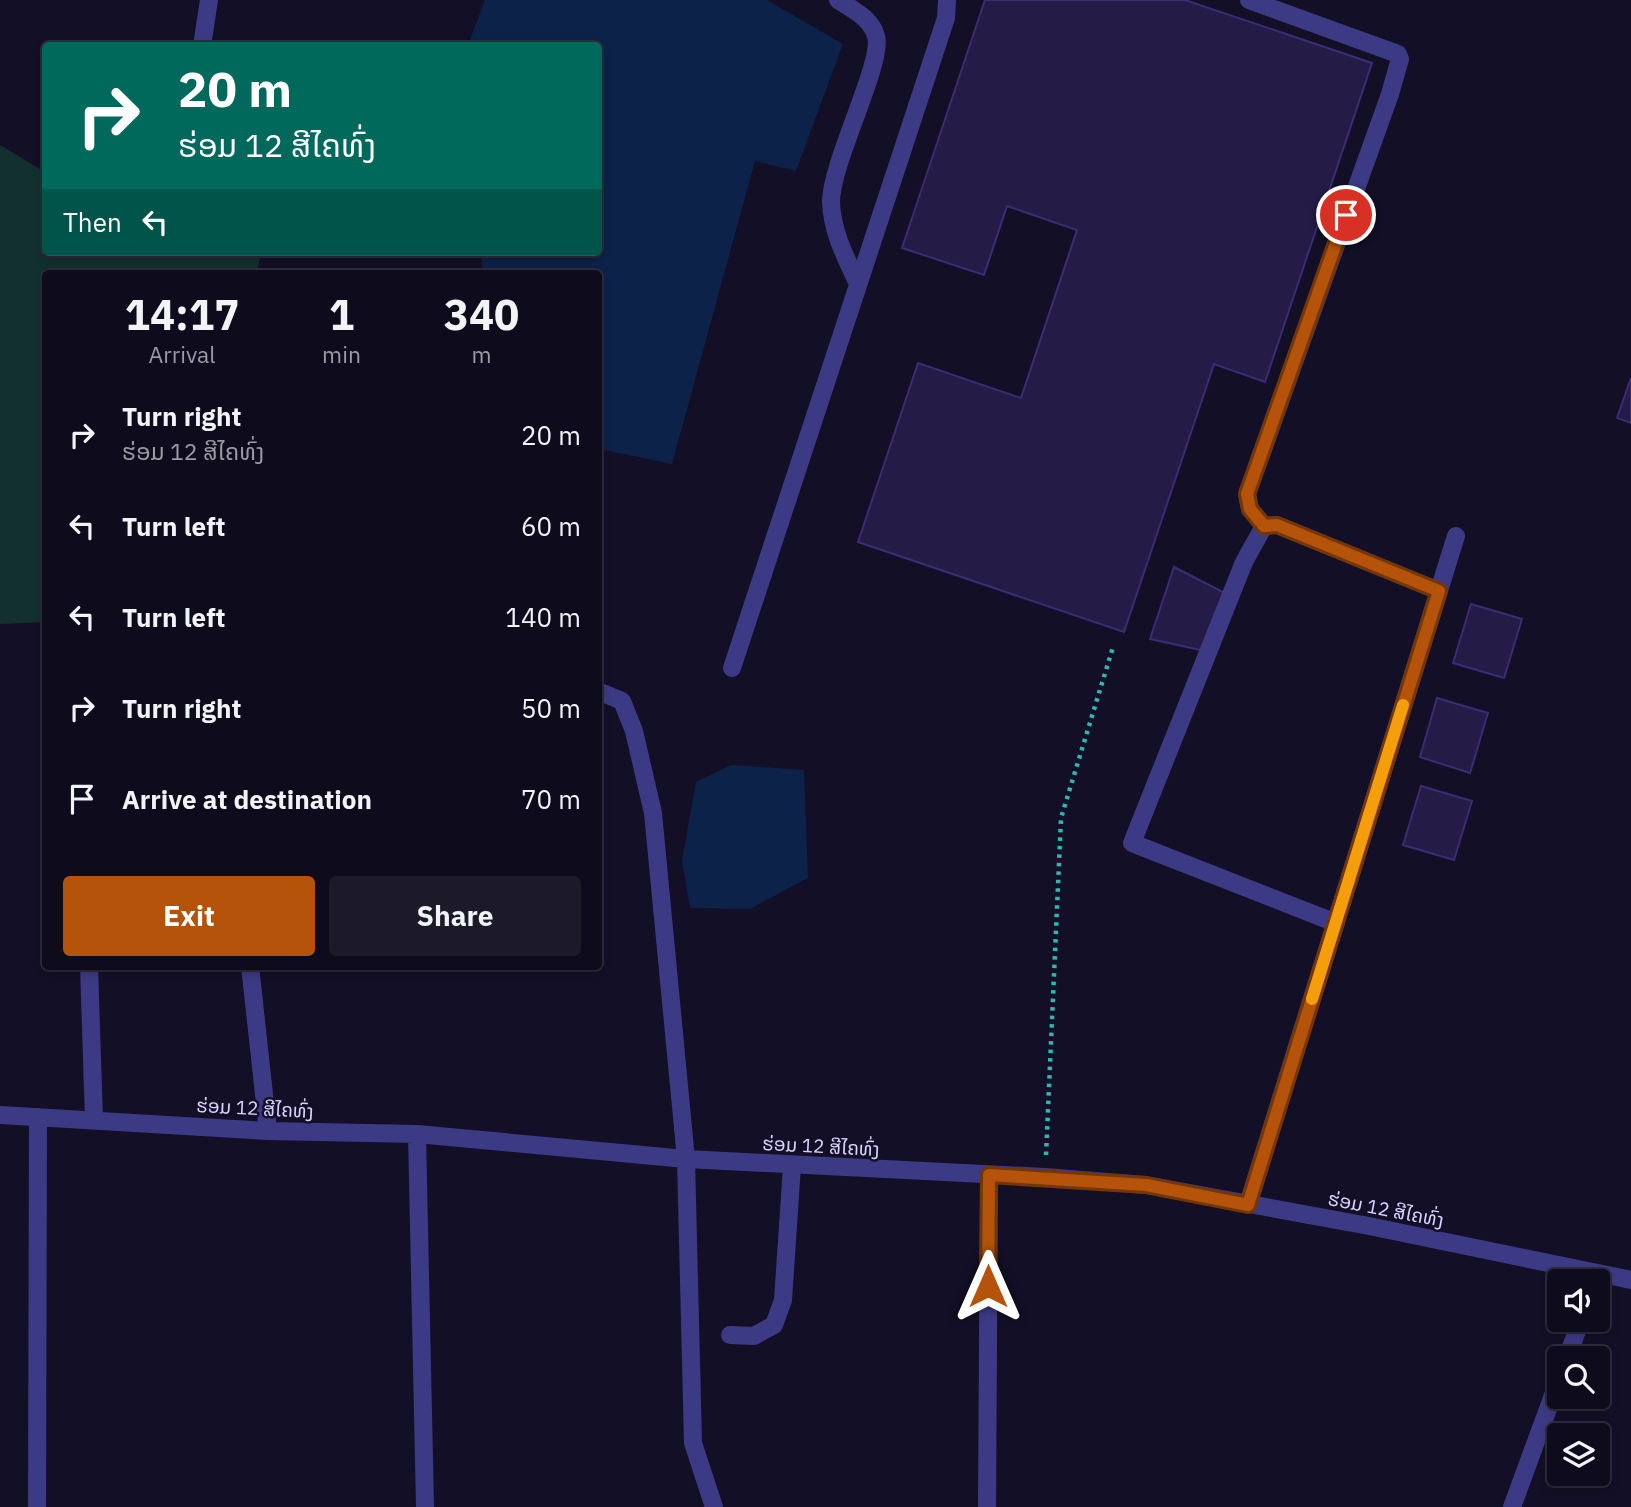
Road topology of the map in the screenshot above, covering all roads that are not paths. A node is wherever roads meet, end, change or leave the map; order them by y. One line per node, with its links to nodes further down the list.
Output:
1 (209, 0): 5 (street)
2 (838, 0): 6 (street)
3 (947, 0): 6 (street)
4 (1249, 0): 7 (street)
5 (203, 42)
6 (858, 284): 10 (street)
7 (1264, 526): 9 (street); 12 (street)
8 (1455, 536): 9 (street)
9 (1439, 591): 12 (street)
10 (732, 668)
11 (602, 693): 20 (street)
12 (1336, 923): 23 (street)
13 (89, 970): 17 (street)
14 (250, 970): 18 (street)
15 (0, 1115): 16 (street, ຮ່ອມ 12 ສີໄຄທົ່ງ)
16 (37, 1117): 17 (street, ຮ່ອມ 12 ສີໄຄທົ່ງ); 29 (street)
17 (94, 1120): 18 (street, ຮ່ອມ 12 ສີໄຄທົ່ງ)
18 (268, 1131): 19 (street, ຮ່ອມ 12 ສີໄຄທົ່ງ)
19 (417, 1134): 20 (street, ຮ່ອມ 12 ສີໄຄທົ່ງ); 30 (street)
20 (686, 1159): 21 (street, ຮ່ອມ 12 ສີໄຄທົ່ງ); 31 (street)
21 (792, 1166): 22 (street, ຮ່ອມ 12 ສີໄຄທົ່ງ); 27 (street)
22 (989, 1175): 23 (street, ຮ່ອມ 12 ສີໄຄທົ່ງ); 32 (street)
23 (1248, 1205): 24 (street, ຮ່ອມ 12 ສີໄຄທົ່ງ)
24 (1558, 1269)
25 (1610, 1278): 26 (street, ຮ່ອມ 12 ສີໄຄທົ່ງ)
26 (1631, 1280)
27 (730, 1335)
28 (1548, 1409): 33 (street)
29 (37, 1507)
30 (425, 1507)
31 (714, 1507)
32 (987, 1507)
33 (1512, 1507)

